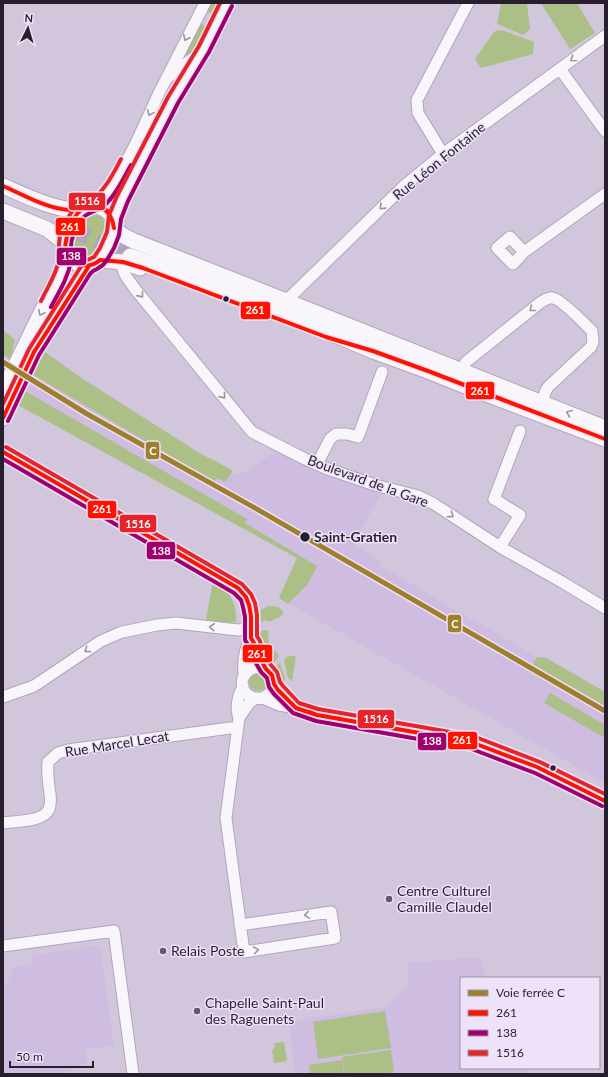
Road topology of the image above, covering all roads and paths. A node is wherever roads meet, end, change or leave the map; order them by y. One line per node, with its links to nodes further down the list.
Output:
1 (204, 3): 7 (street, one-way to 7)
2 (227, 3): 5 (street)
3 (468, 3): 9 (street)
4 (605, 36): 6 (street, Rue Léon Fontaine, one-way to 6)
5 (201, 53): 7 (street); 16 (street)
6 (560, 68): 8 (street); 9 (street, Rue Léon Fontaine)
7 (166, 78): 14 (street, one-way to 14)
8 (605, 132)
9 (443, 154): 21 (street, Rue Léon Fontaine, one-way to 21)
10 (3, 186): 14 (main road)
11 (605, 194): 18 (street)
12 (3, 196): 13 (main road)
13 (3, 202)
14 (87, 208): 16 (main road); 17 (main road)
15 (3, 212): 17 (main road)
16 (114, 226): 20 (main road); 21 (main road)
17 (66, 247): 20 (main road); 25 (main road, one-way to 25)
18 (524, 252)
19 (128, 256): 20 (main road); 22 (main road); 30 (main road); 32 (street, Boulevard de la Gare, one-way to 32)
20 (95, 263): 25 (main road)
21 (286, 301): 22 (main road)
22 (429, 358): 23 (main road)
23 (462, 370): 26 (main road); 26 (street, one-way to 23)
24 (382, 372): 32 (street)
25 (6, 398): 27 (main road)
26 (542, 402): 28 (main road, one-way to 26)
27 (3, 418)
28 (605, 428)
29 (520, 431): 33 (street)
30 (605, 439)
31 (3, 452): 35 (street)
32 (317, 464): 33 (street, Boulevard de la Gare, one-way to 33)
33 (500, 547): 34 (street, Boulevard de la Gare)
34 (605, 608)
35 (251, 633): 36 (street); 37 (street); 39 (street, one-way to 39)
36 (266, 669): 37 (street); 38 (street)
37 (244, 681): 40 (street); 42 (street)
38 (274, 684): 40 (street); 41 (street)
39 (3, 697)
40 (260, 698): 41 (street); 42 (street)
41 (296, 708): 43 (street)
42 (239, 723): 44 (street, Rue Marcel Lecat); 45 (street)
43 (605, 800)
44 (3, 823)
45 (240, 926): 45 (street, one-way to 45)
46 (3, 946): 47 (street)
47 (133, 1074)

